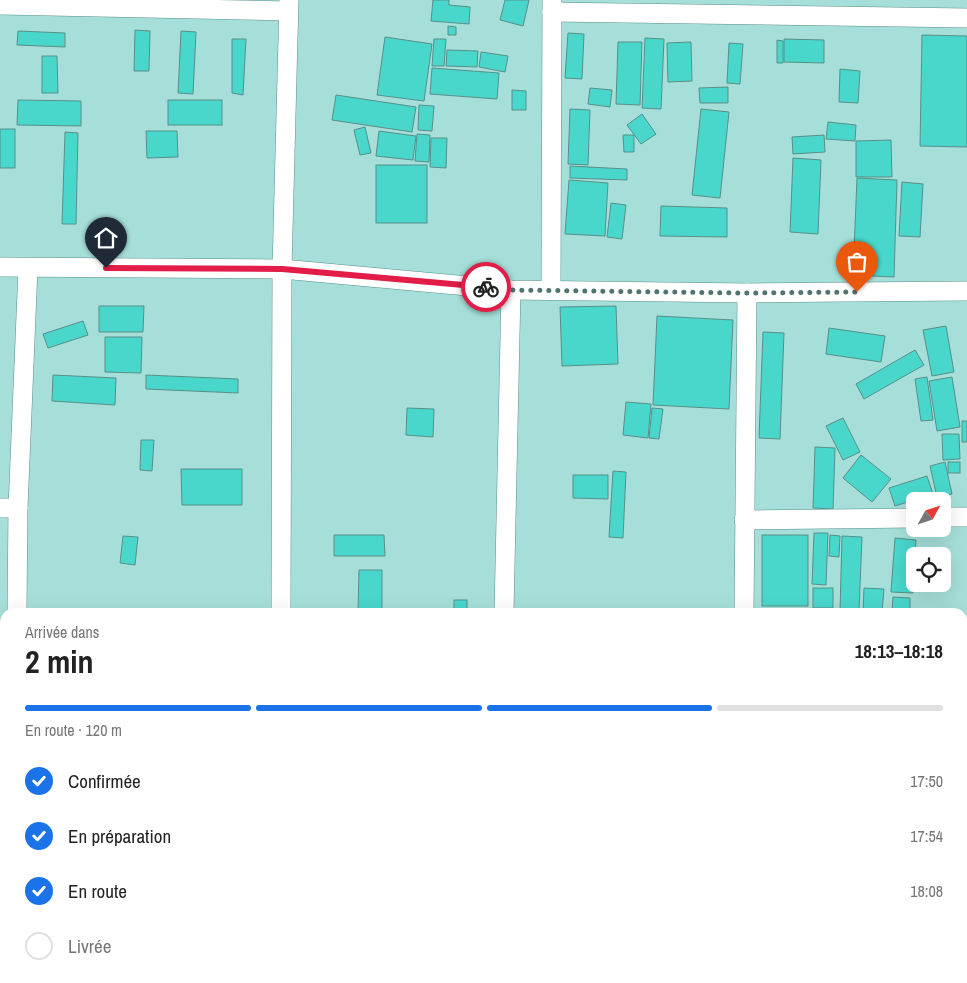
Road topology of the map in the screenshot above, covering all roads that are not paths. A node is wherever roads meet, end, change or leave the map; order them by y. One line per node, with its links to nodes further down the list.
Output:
1 (12, 3): 2 (street)
2 (288, 6): 8 (street)
3 (552, 6): 4 (street); 10 (street)
4 (792, 8): 5 (street)
5 (967, 18)
6 (0, 268): 7 (street)
7 (28, 268): 8 (street); 13 (street)
8 (282, 269): 9 (street); 19 (street)
9 (511, 290): 10 (street); 20 (street)
10 (551, 290): 12 (street)
11 (967, 291): 12 (street)
12 (746, 293): 17 (street)
13 (9, 508): 18 (street)
14 (951, 517): 15 (street)
15 (967, 517)
16 (906, 518): 17 (street)
17 (744, 520): 21 (street)
18 (17, 608)
19 (281, 608)
20 (504, 608)
21 (744, 608)

